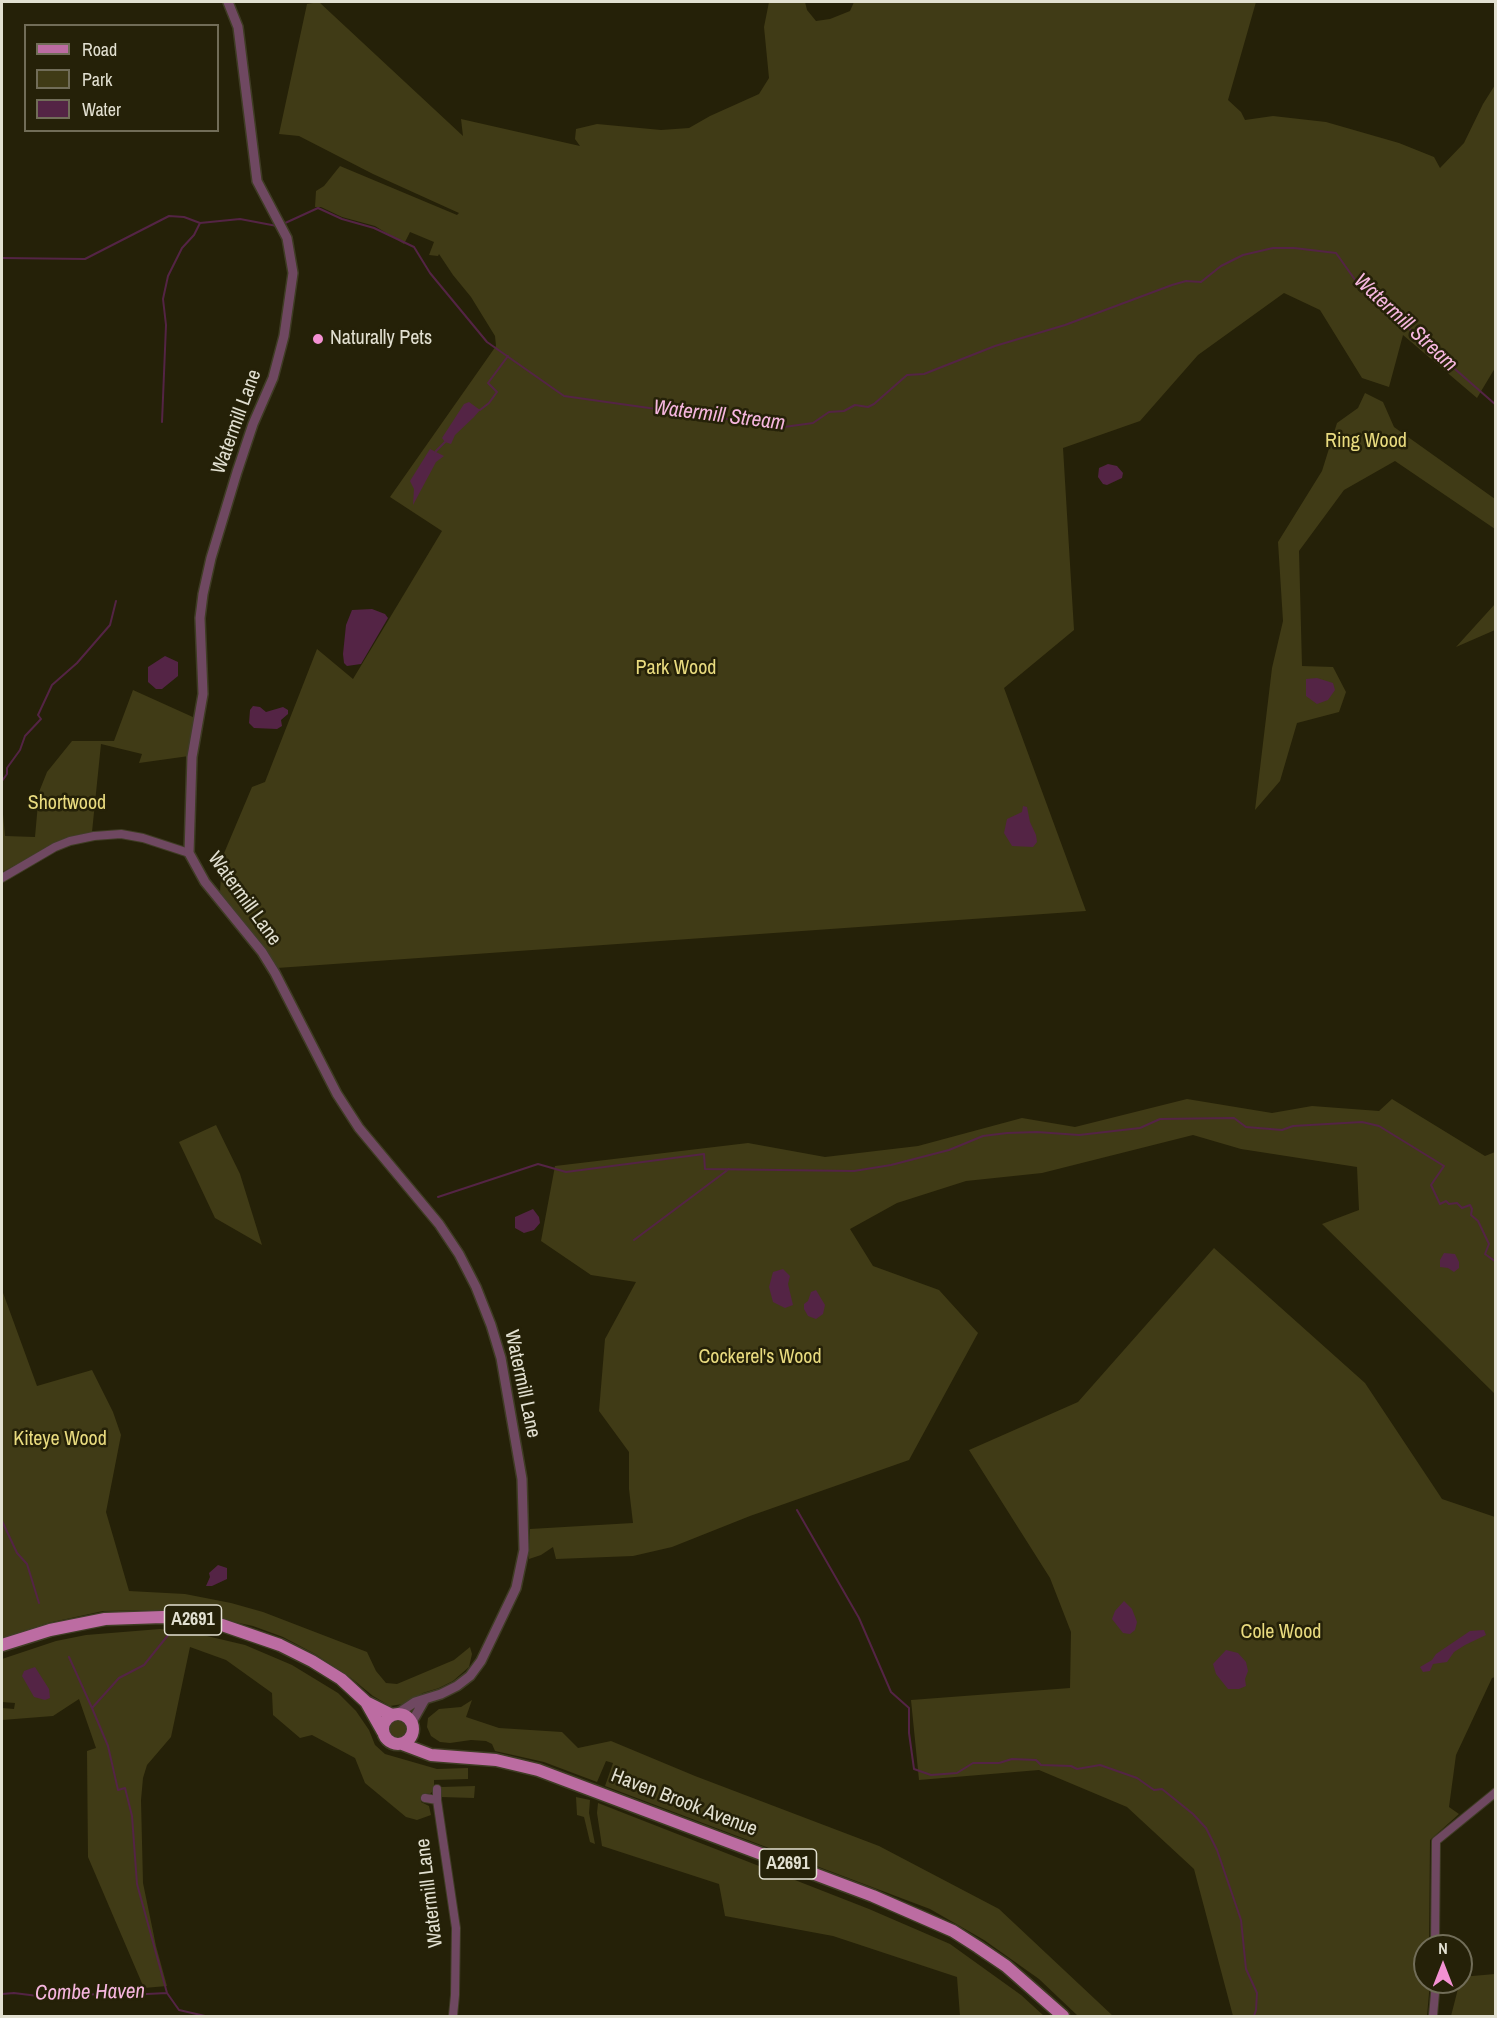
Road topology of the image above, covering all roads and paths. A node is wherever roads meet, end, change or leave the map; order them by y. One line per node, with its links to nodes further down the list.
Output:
1 (228, 2): 2 (street, Watermill Lane)
2 (189, 853): 3 (street); 5 (street, Watermill Lane)
3 (2, 878)
4 (2, 1646): 6 (main road, A2691)
5 (425, 1699): 7 (street, Watermill Lane); 8 (street)
6 (366, 1702): 7 (main road, A2691); 9 (main road, A2691)
7 (394, 1714): 8 (main road); 9 (main road)
8 (412, 1727): 10 (main road); 11 (main road)
9 (383, 1732): 10 (main road)
10 (402, 1744): 11 (main road, Haven Brook Avenue / A2691)
11 (431, 1755): 19 (main road, Haven Brook Avenue / A2691)
12 (437, 1789): 15 (street, Watermill Lane)
13 (1496, 1792): 16 (street)
14 (426, 1798): 15 (street)
15 (437, 1800): 18 (street, Watermill Lane)
16 (1434, 1934)
17 (1435, 1994): 20 (street)
18 (453, 2016)
19 (1063, 2016)
20 (1433, 2016)

